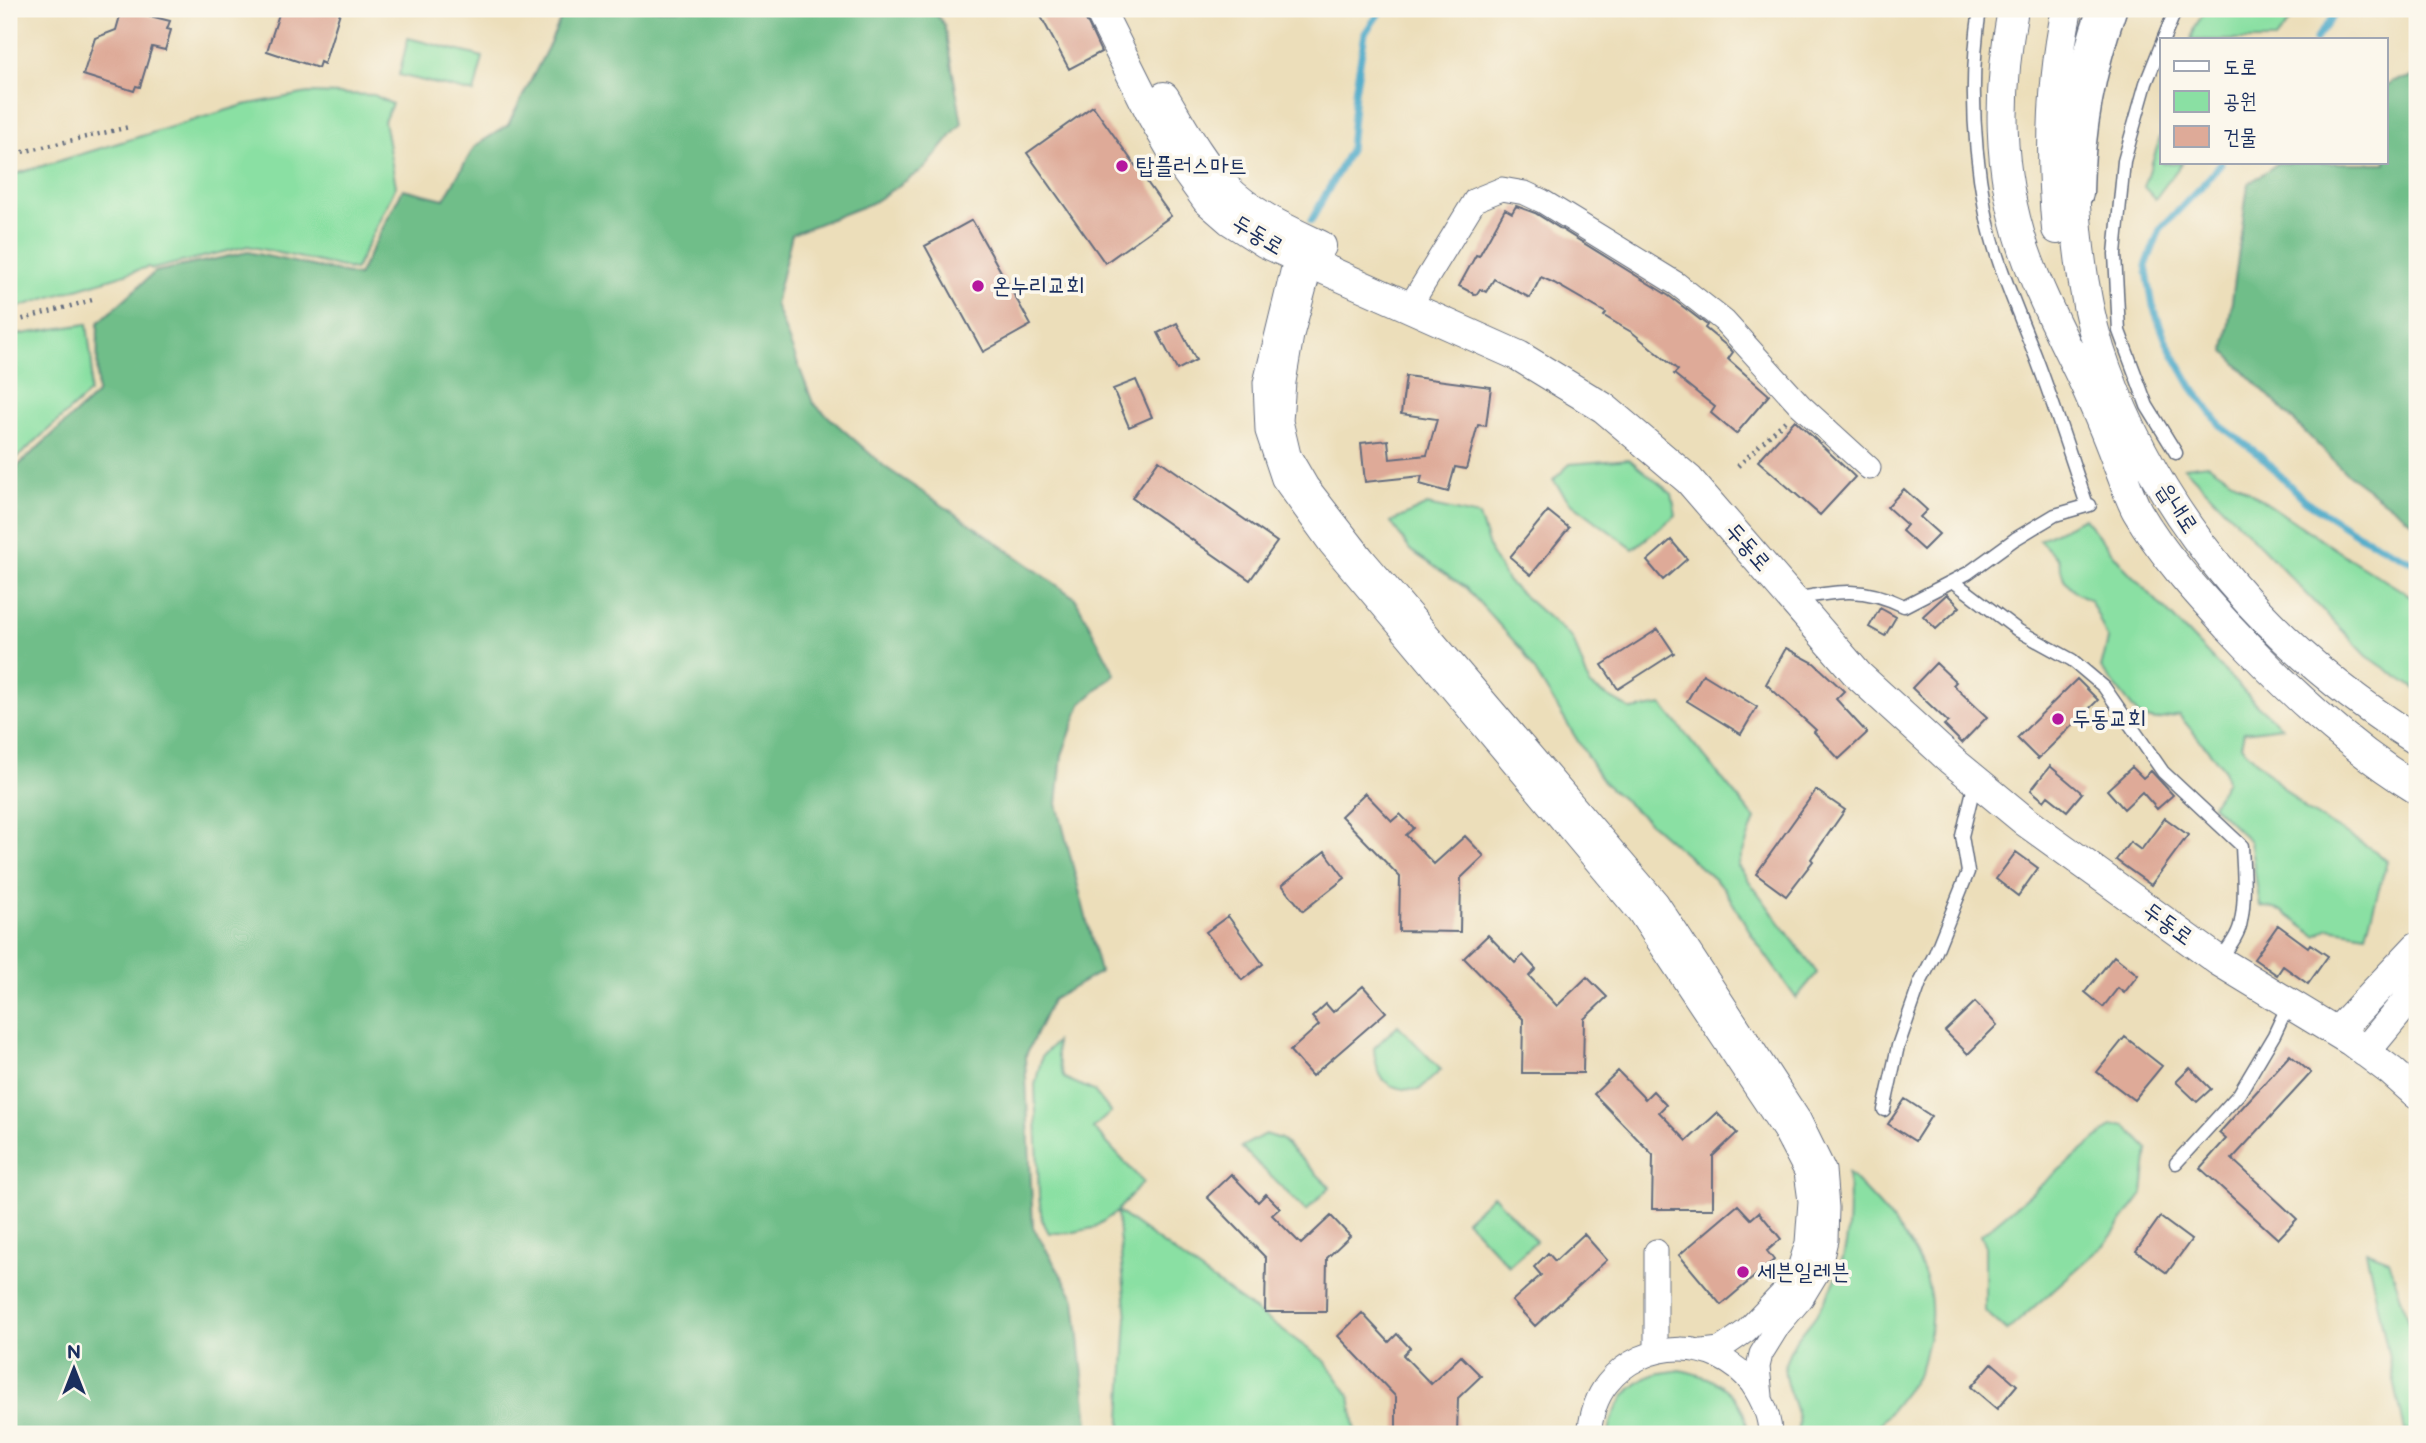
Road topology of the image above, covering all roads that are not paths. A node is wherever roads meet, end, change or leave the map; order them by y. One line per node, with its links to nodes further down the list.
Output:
1 (1100, 9): 12 (street, 두동로)
2 (1121, 9): 12 (street, 두동로)
3 (1980, 9): 17 (lane)
4 (2013, 9): 14 (street)
5 (2067, 9): 14 (street)
6 (2085, 9): 11 (highway)
7 (2108, 9): 11 (highway)
8 (2175, 9): 9 (lane)
9 (2164, 38)
10 (2160, 47): 15 (lane)
11 (2074, 192): 19 (street, 읍내로)
12 (1306, 250): 13 (street, 두동로); 35 (street); 36 (street)
13 (1415, 298): 16 (street); 18 (street, 두동로)
14 (2086, 387): 20 (street, 읍내로)
15 (2176, 453)
16 (1869, 468)
17 (1953, 581): 18 (lane); 25 (lane)
18 (1802, 598): 21 (street, 두동로)
19 (2417, 740)
20 (2389, 772): 22 (street, 읍내로); 23 (street)
21 (1978, 774): 25 (street, 두동로); 31 (lane)
22 (2417, 789)
23 (2417, 797)
24 (2417, 947): 28 (street)
25 (2222, 956): 26 (street, 두동로)
26 (2290, 996): 28 (street, 두동로); 32 (lane)
27 (2408, 1000): 29 (street)
28 (2346, 1013): 29 (street, 두동로)
29 (2391, 1054): 30 (street, 두동로)
30 (2417, 1094)
31 (1884, 1110)
32 (2176, 1163)
33 (1656, 1251): 34 (street)
34 (1656, 1351): 35 (street); 37 (street)
35 (1703, 1351): 36 (street)
36 (1760, 1396): 38 (street)
37 (1589, 1434)
38 (1770, 1434)

